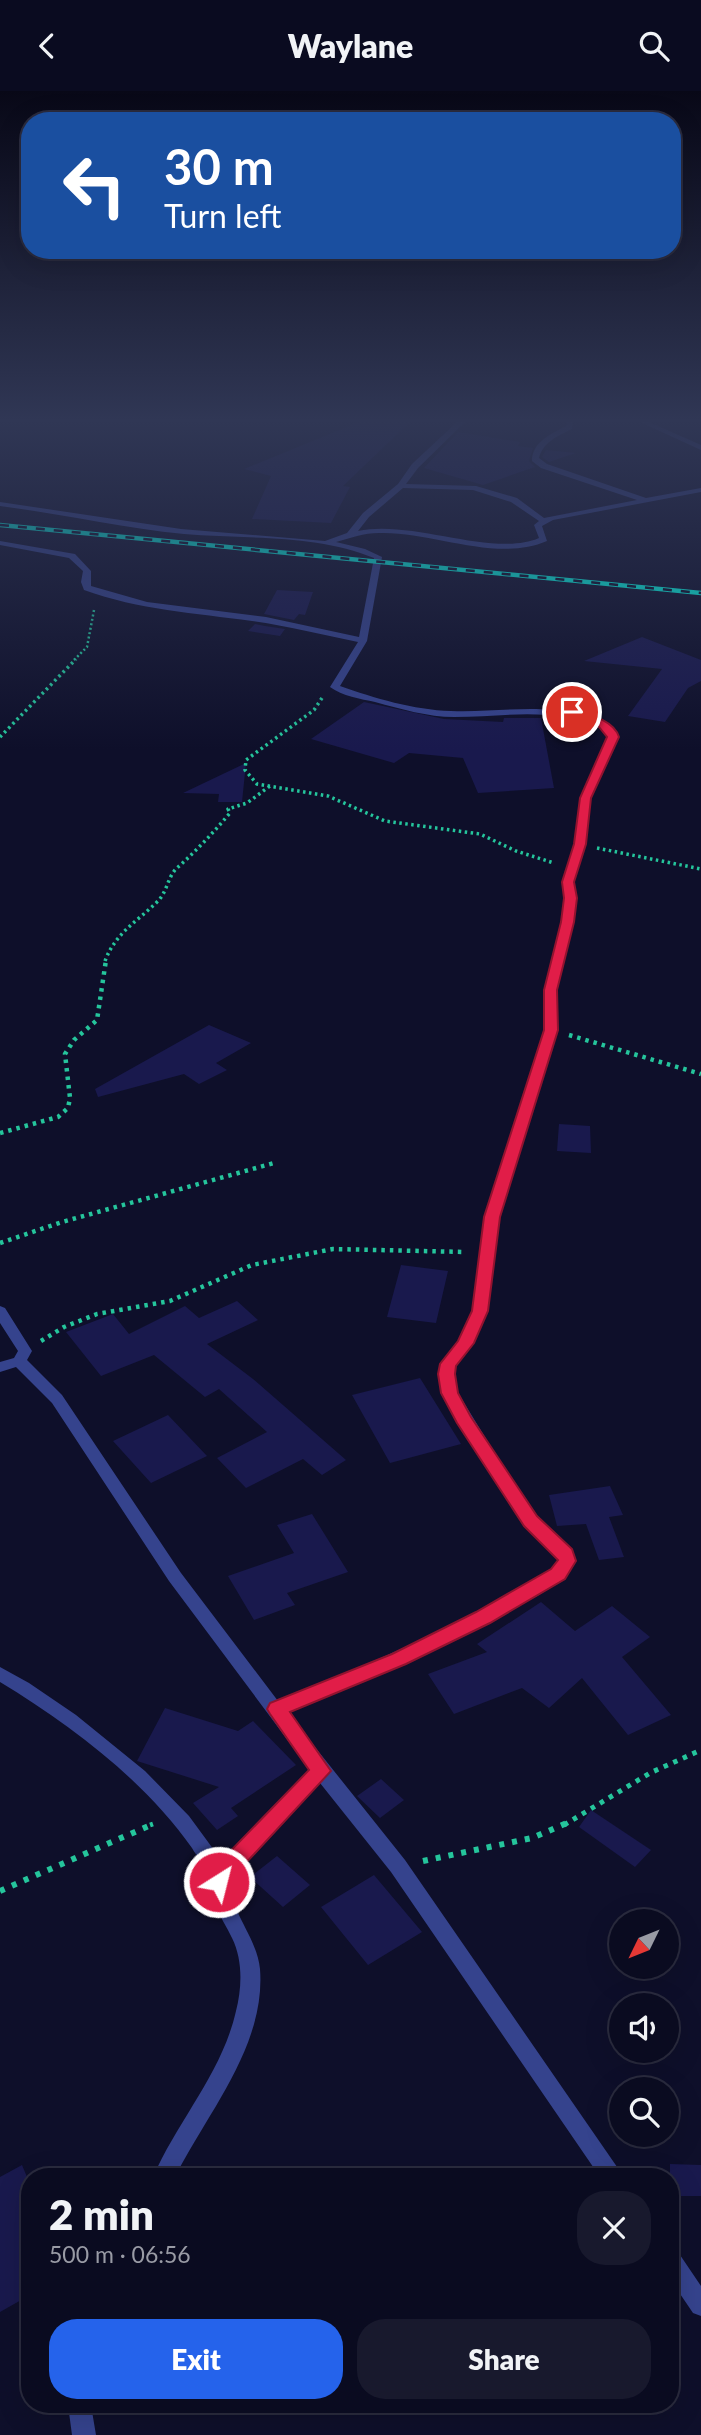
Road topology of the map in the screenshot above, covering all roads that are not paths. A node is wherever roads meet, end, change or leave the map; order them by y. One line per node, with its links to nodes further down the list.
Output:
1 (180, 531): 8 (street)
2 (353, 531): 6 (street)
3 (375, 531): 6 (street)
4 (395, 531): 5 (street)
5 (541, 531)
6 (350, 535): 8 (street)
7 (0, 543): 9 (street)
8 (324, 543): 9 (street)
9 (363, 641): 14 (street)
10 (0, 1311): 11 (street)
11 (22, 1356): 12 (street); 14 (street)
12 (0, 1367)
13 (0, 1674): 16 (street)
14 (277, 1709): 15 (street)
15 (321, 1771): 16 (street); 18 (street)
16 (221, 1875): 17 (street)
17 (168, 2168)
18 (607, 2168)
19 (679, 2273): 20 (street)
20 (701, 2305)
21 (81, 2413): 22 (street)
22 (84, 2435)

